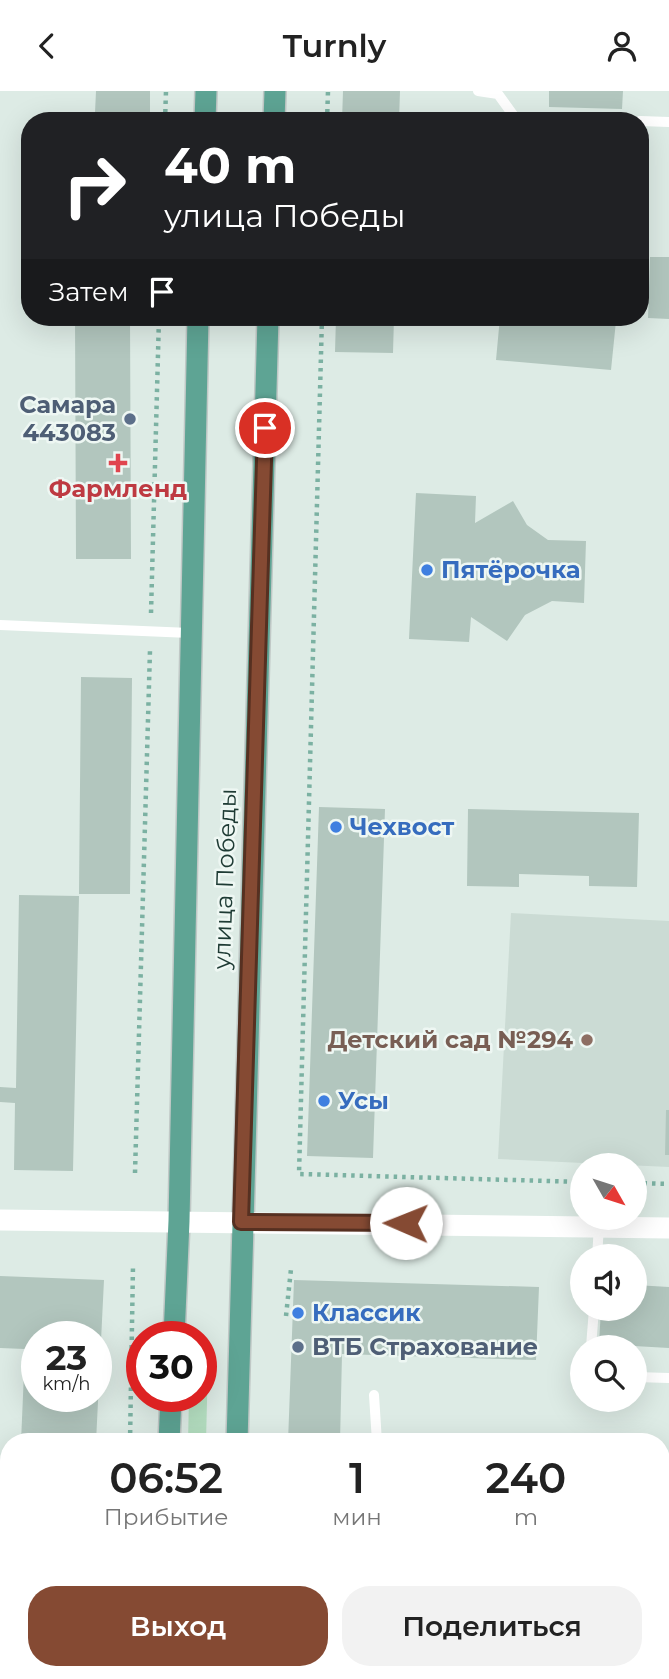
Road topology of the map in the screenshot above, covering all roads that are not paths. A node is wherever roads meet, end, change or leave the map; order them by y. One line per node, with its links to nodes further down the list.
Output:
1 (206, 91): 4 (main road)
2 (275, 91): 5 (main road)
3 (478, 91): 6 (lane)
4 (205, 112)
5 (274, 112)
6 (510, 112)
7 (649, 121): 8 (lane)
8 (669, 122)
9 (198, 326): 12 (main road, улица Победы)
10 (268, 326): 15 (main road, улица Победы)
11 (0, 625): 12 (lane)
12 (190, 633): 14 (main road, улица Победы)
13 (0, 1220): 14 (street)
14 (179, 1221): 15 (street); 19 (main road, улица Победы)
15 (241, 1222): 16 (street); 25 (main road, улица Победы)
16 (570, 1226)
17 (648, 1227): 18 (street)
18 (669, 1228)
19 (175, 1321)
20 (647, 1377): 21 (lane)
21 (669, 1378)
22 (374, 1395): 26 (lane)
23 (170, 1412): 24 (main road)
24 (169, 1433)
25 (237, 1433)
26 (376, 1433)

